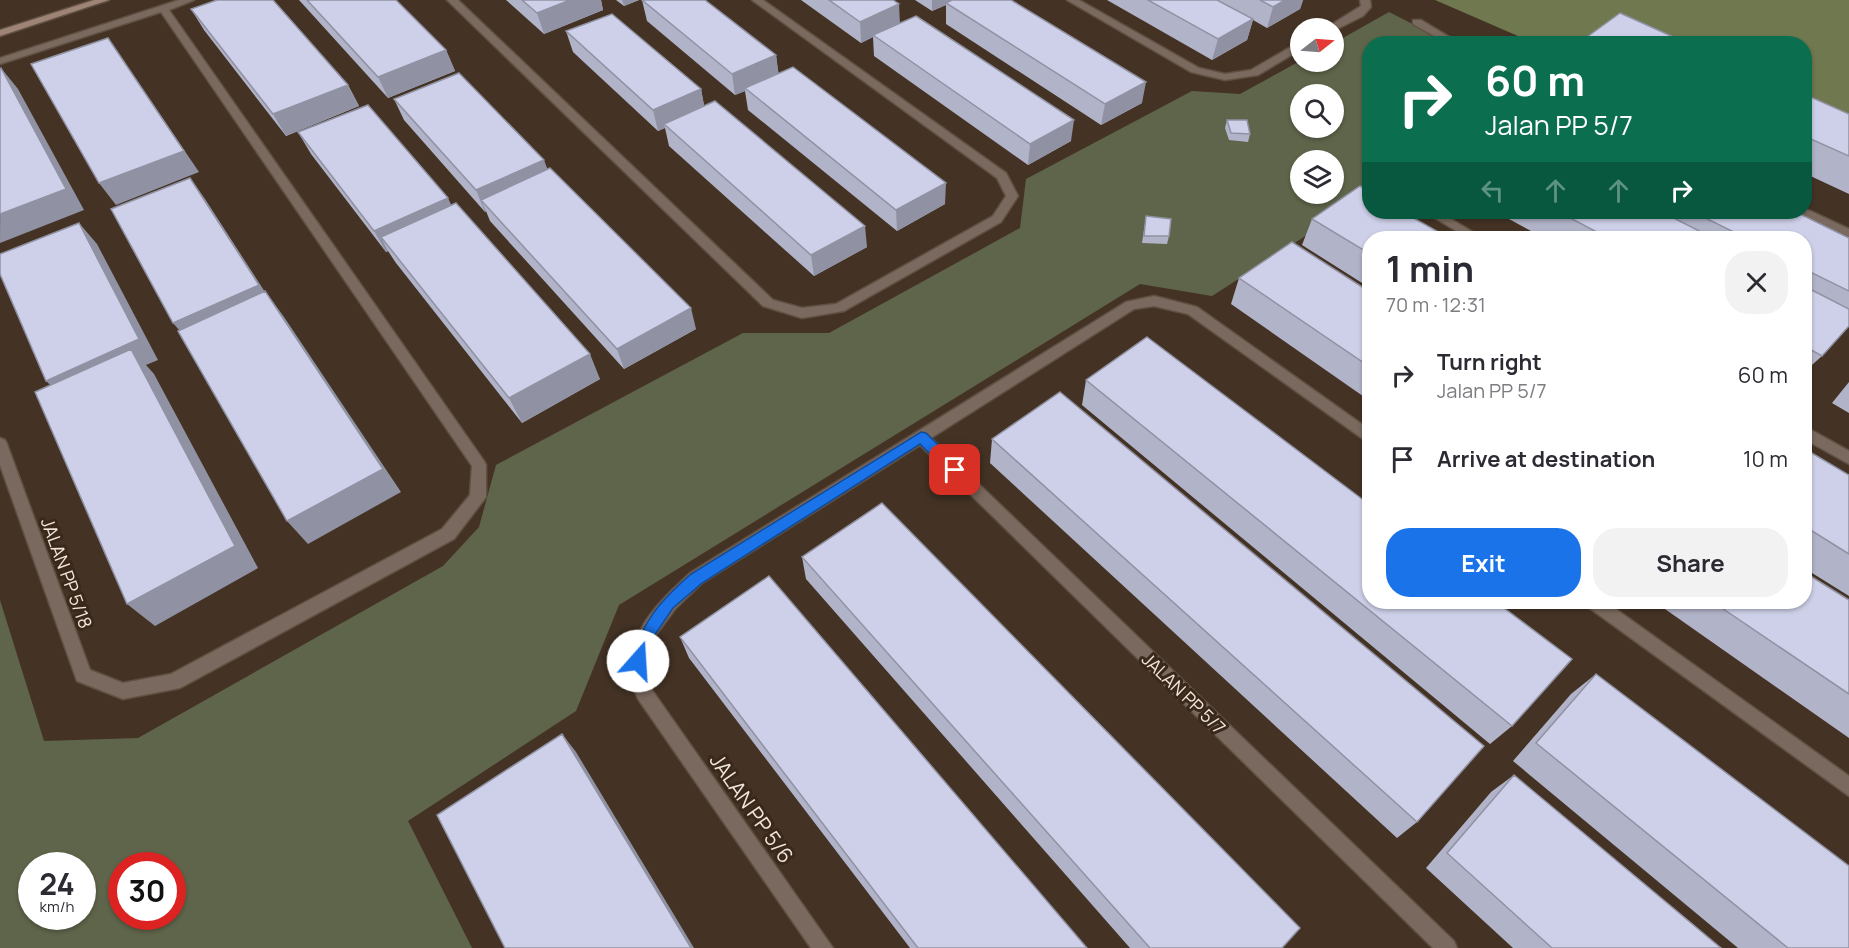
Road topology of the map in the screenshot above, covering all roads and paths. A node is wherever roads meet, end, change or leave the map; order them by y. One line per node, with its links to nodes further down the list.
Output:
1 (104, 0): 10 (street)
2 (189, 0): 7 (street)
3 (452, 0): 4 (street)
4 (757, 0)
5 (1072, 0): 12 (street)
6 (1365, 0): 8 (street)
7 (164, 8): 13 (street); 21 (street, JALAN PP 5/18)
8 (1344, 22)
9 (1417, 22): 11 (street)
10 (0, 33)
11 (1442, 36)
12 (1290, 52)
13 (0, 61)
14 (1812, 216): 17 (street)
15 (1443, 219): 16 (street)
16 (1465, 231)
17 (1849, 234)
18 (1362, 432): 19 (street)
19 (921, 437): 25 (street, JALAN PP 5/6); 26 (street, JALAN PP 5/7)
20 (1812, 437): 22 (street)
21 (0, 444)
22 (1849, 458)
23 (1604, 609): 24 (street)
24 (1849, 787)
25 (823, 948)
26 (1447, 948)

